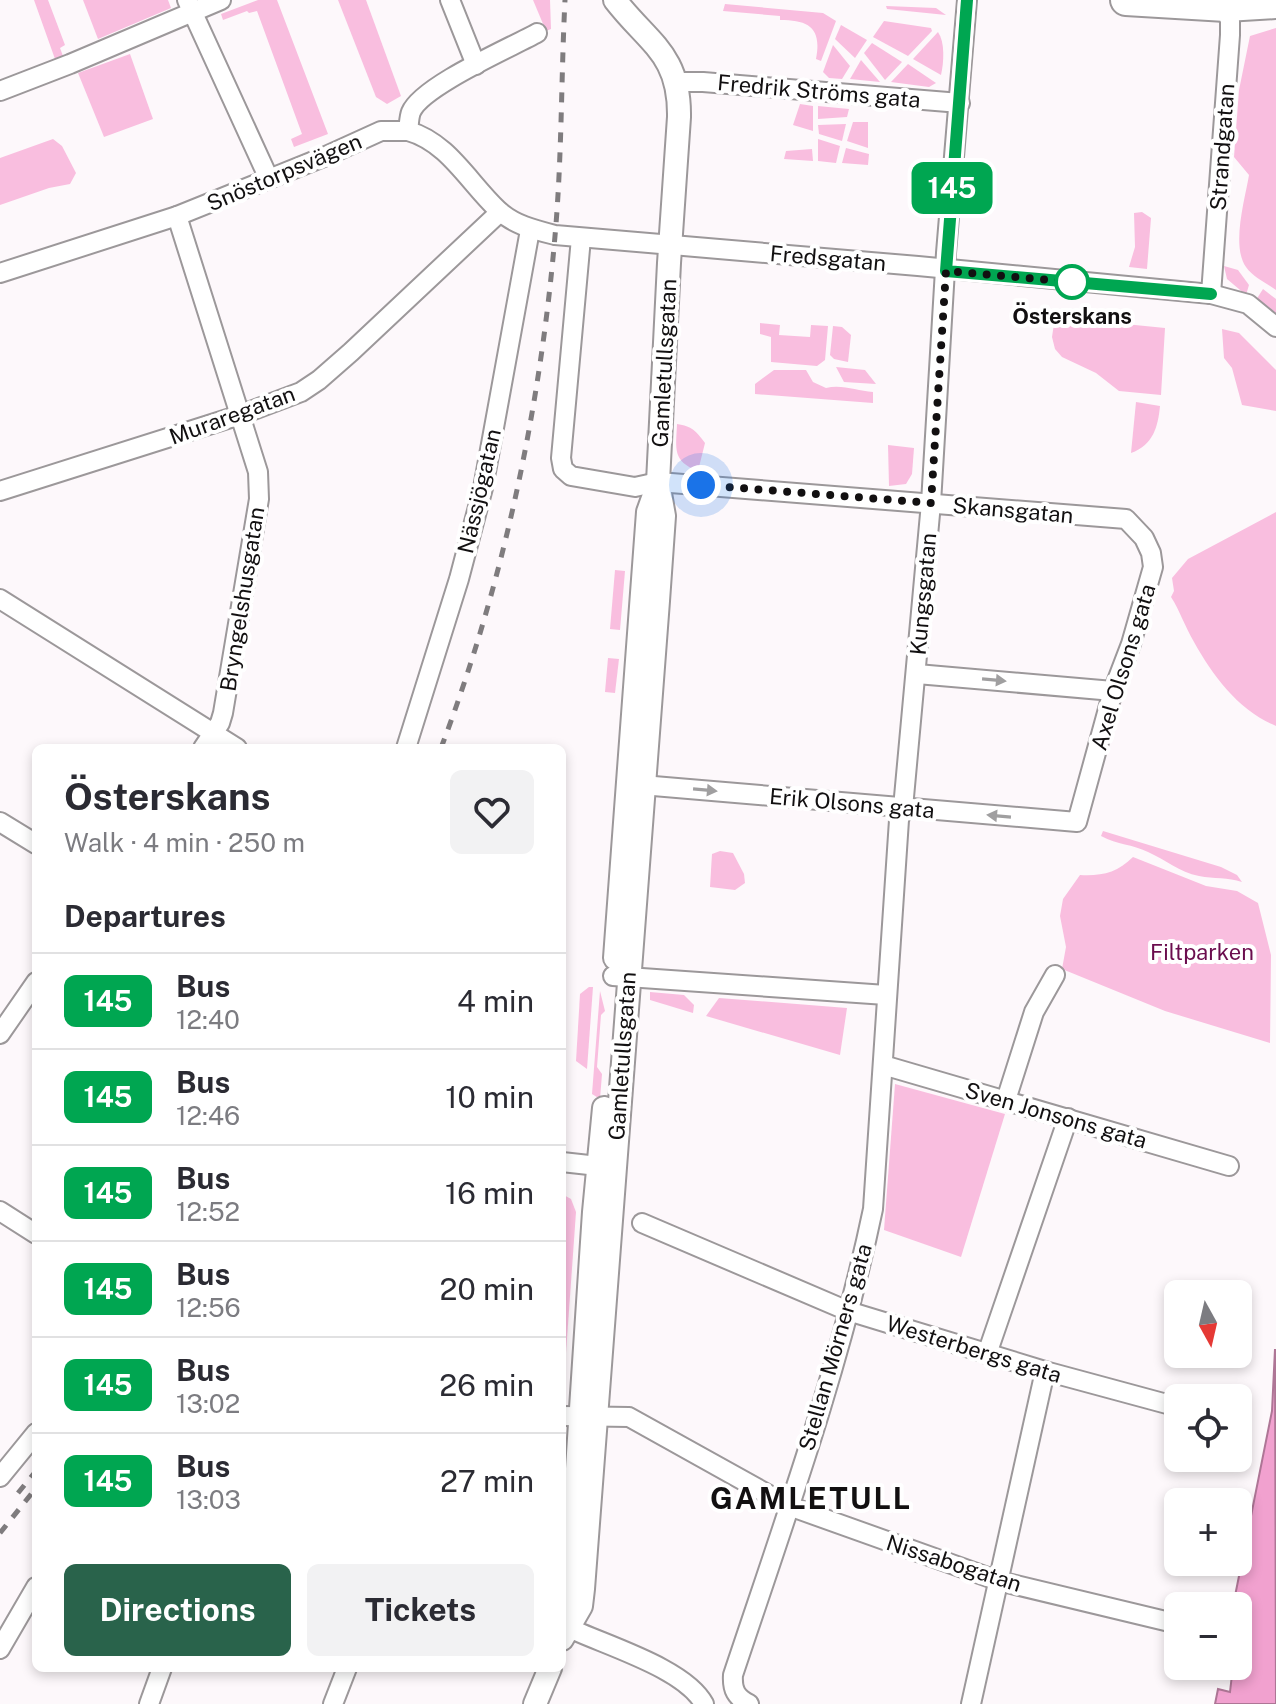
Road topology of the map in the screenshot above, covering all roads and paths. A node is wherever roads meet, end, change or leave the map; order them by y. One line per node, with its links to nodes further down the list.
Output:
1 (221, 0): 7 (street)
2 (450, 0): 9 (street)
3 (615, 0): 10 (street)
4 (967, 0): 12 (street, Kungsgatan)
5 (1126, 0): 6 (highway)
6 (1244, 3): 22 (street, Strandgatan)
7 (190, 6): 11 (street); 14 (street)
8 (537, 33): 9 (street)
9 (476, 65): 13 (street)
10 (678, 82): 12 (street, Fredrik Ströms gata); 19 (street, Gamletullsgatan)
11 (0, 91)
12 (960, 103): 20 (street, Kungsgatan)
13 (408, 131): 14 (street, Snöstorpsvägen); 15 (street, Fredsgatan)
14 (269, 179): 16 (street, Snöstorpsvägen)
15 (500, 212): 17 (street, Fredsgatan); 24 (street, Muraregatan)
16 (177, 216): 21 (street, Snöstorpsvägen); 24 (street, Bryngelshusgatan)
17 (530, 230): 18 (street, Fredsgatan); 33 (street, Nässjögatan)
18 (581, 238): 19 (street, Fredsgatan); 25 (street, Skansgatan)
19 (670, 244): 20 (street, Fredsgatan); 25 (street, Gamletullsgatan)
20 (946, 271): 22 (street, Fredsgatan); 27 (street, Kungsgatan)
21 (0, 273)
22 (1211, 294): 23 (street, Fredsgatan)
23 (1276, 327)
24 (240, 415): 26 (street, Muraregatan); 32 (street, Bryngelshusgatan)
25 (658, 482): 27 (street, Skansgatan); 34 (street, Gamletullsgatan)
26 (0, 491)
27 (931, 503): 28 (street, Skansgatan); 30 (street, Kungsgatan)
28 (1126, 519): 31 (street, Axel Olsons gata)
29 (0, 599): 32 (street)
30 (917, 674): 31 (street, one-way to 31); 35 (street, Kungsgatan)
31 (1113, 691): 37 (street, Axel Olsons gata)
32 (207, 740)
33 (407, 744)
34 (635, 784): 35 (street, Erik Olsons gata, one-way to 35); 40 (street, Gamletullsgatan)
35 (903, 808): 37 (street, Erik Olsons gata, one-way to 35); 42 (street, Kungsgatan)
36 (0, 822): 38 (street)
37 (1077, 822)
38 (32, 842)
39 (1055, 975): 45 (street)
40 (620, 976): 42 (street); 48 (street, Gamletullsgatan); 57 (street, Gamletullsgatan)
41 (32, 988): 43 (street)
42 (886, 995): 44 (street, Stellan Mörners gata)
43 (0, 1034)
44 (883, 1065): 45 (street, Sven Jonsons gata); 53 (street, Stellan Mörners gata)
45 (1006, 1100): 46 (street, Sven Jonsons gata)
46 (1068, 1118): 49 (street, Sven Jonsons gata); 54 (street)
47 (566, 1162): 48 (street)
48 (598, 1166): 57 (street, Gamletullsgatan)
49 (1229, 1166)
50 (0, 1211): 52 (street)
51 (642, 1223): 53 (street, Westerbergs gata)
52 (32, 1231)
53 (848, 1311): 54 (street, Westerbergs gata); 60 (street, Stellan Mörners gata)
54 (987, 1354): 55 (street, Westerbergs gata)
55 (1045, 1371): 56 (street, Westerbergs gata); 61 (street)
56 (1164, 1403)
57 (580, 1416): 60 (street, Nissabogatan); 63 (street, Gamletullsgatan)
58 (32, 1438): 59 (street)
59 (0, 1477)
60 (789, 1506): 61 (street, Nissabogatan); 74 (street, Stellan Mörners gata)
61 (999, 1581): 64 (street, Nissabogatan); 75 (street)
62 (32, 1594): 66 (street)
63 (566, 1603)
64 (1164, 1621)
65 (566, 1634): 73 (street)
66 (0, 1649)
67 (161, 1672): 70 (street)
68 (345, 1672): 71 (street)
69 (548, 1672): 72 (street)
70 (149, 1704)
71 (333, 1704)
72 (535, 1704)
73 (704, 1704)
74 (749, 1704)
75 (971, 1704)

